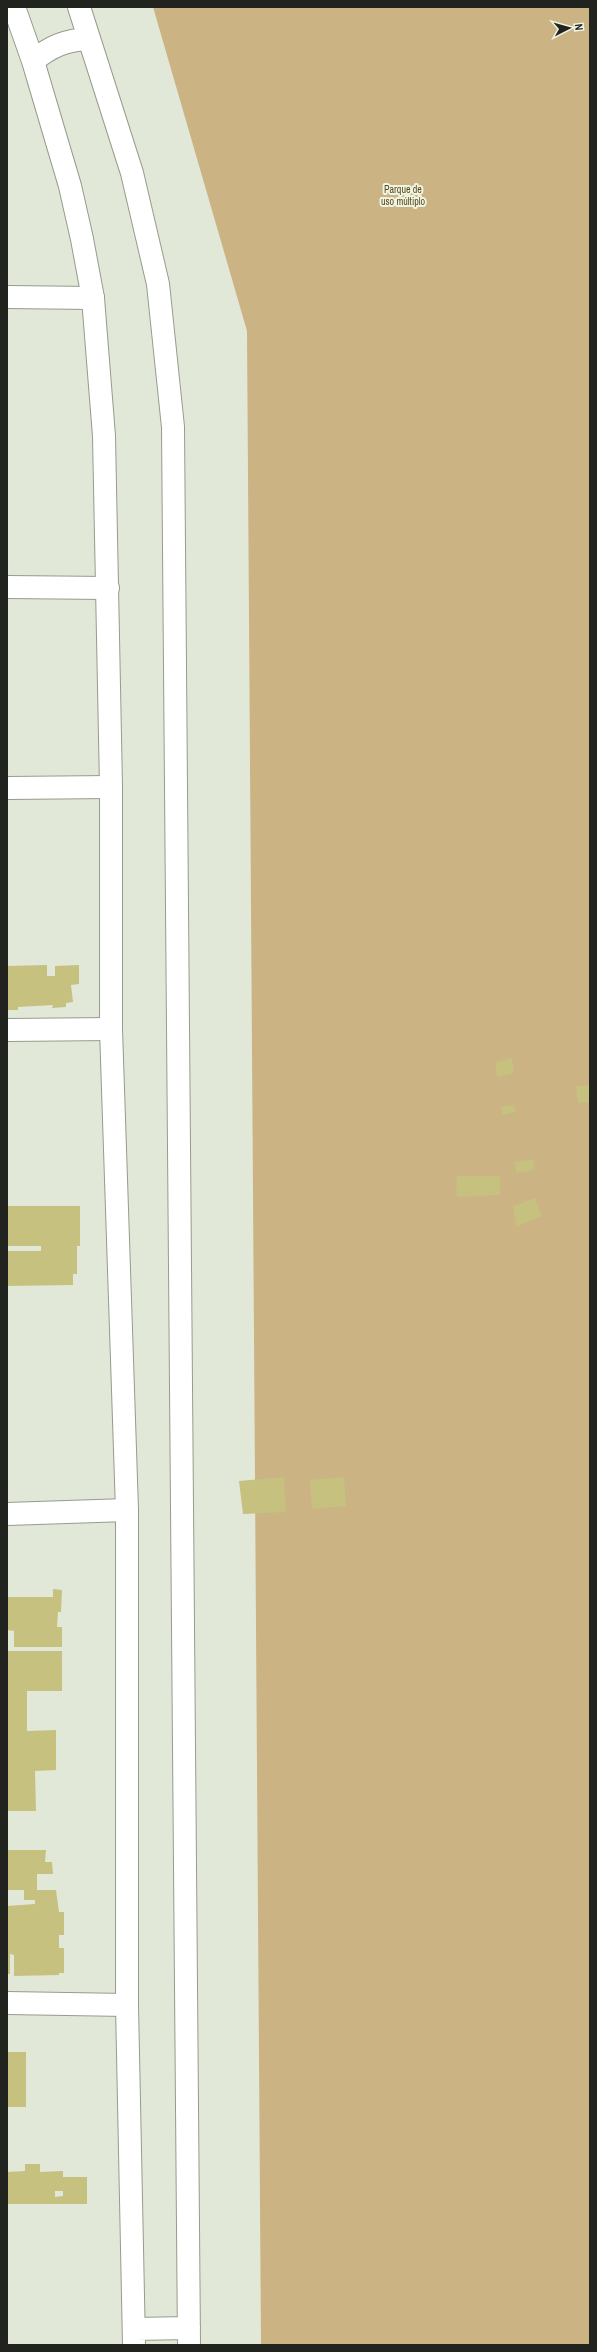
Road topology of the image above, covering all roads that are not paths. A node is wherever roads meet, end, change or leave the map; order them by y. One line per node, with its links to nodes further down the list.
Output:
1 (16, 7): 4 (street)
2 (79, 7): 3 (street)
3 (89, 39): 4 (street); 18 (street)
4 (33, 61): 6 (street)
5 (7, 297): 6 (street)
6 (93, 298): 8 (street)
7 (7, 587): 8 (street)
8 (108, 588): 9 (street)
9 (111, 787): 10 (street); 11 (street)
10 (7, 788)
11 (111, 1028): 12 (street); 13 (street)
12 (7, 1030)
13 (127, 1510): 14 (street); 16 (street)
14 (7, 1514)
15 (7, 2003): 16 (street)
16 (127, 2004): 17 (street)
17 (134, 2337): 18 (street)
18 (189, 2337)

